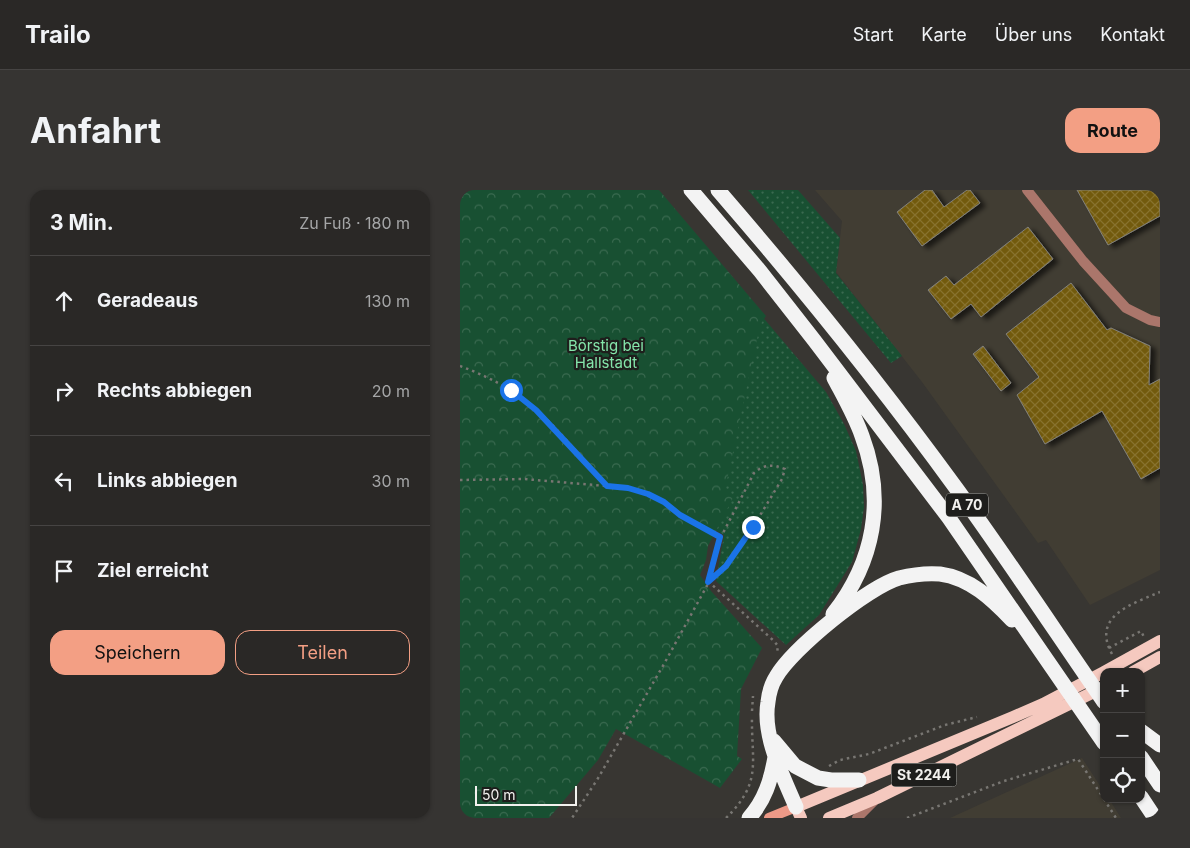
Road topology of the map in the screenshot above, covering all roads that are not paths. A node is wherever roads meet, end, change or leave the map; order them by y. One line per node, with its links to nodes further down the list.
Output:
1 (691, 190): 5 (highway, A 70)
2 (718, 190): 10 (highway, A 70)
3 (1027, 190): 4 (street)
4 (1160, 322)
5 (814, 340): 6 (highway); 8 (highway, A 70)
6 (823, 627): 8 (highway); 19 (highway)
7 (1155, 644): 11 (main road, St 2244)
8 (1045, 656): 18 (highway, A 70)
9 (1158, 658): 12 (main road)
10 (1081, 668): 14 (highway); 16 (highway, A 70)
11 (1111, 668)
12 (1140, 668)
13 (1100, 674): 23 (main road, St 2244)
14 (1100, 685)
15 (1100, 690): 25 (main road, St 2244)
16 (1100, 696)
17 (1145, 734): 20 (highway)
18 (1100, 736)
19 (771, 738): 21 (highway); 23 (highway)
20 (1160, 745)
21 (775, 757): 27 (highway); 28 (highway)
22 (1142, 758): 24 (highway)
23 (859, 780): 27 (main road, St 2244)
24 (1160, 784)
25 (877, 798): 30 (main road, St 2244); 31 (street)
26 (1145, 803): 32 (highway)
27 (798, 812): 29 (main road, St 2244)
28 (749, 818)
29 (769, 818)
30 (829, 818)
31 (857, 818)
32 (1155, 818)

